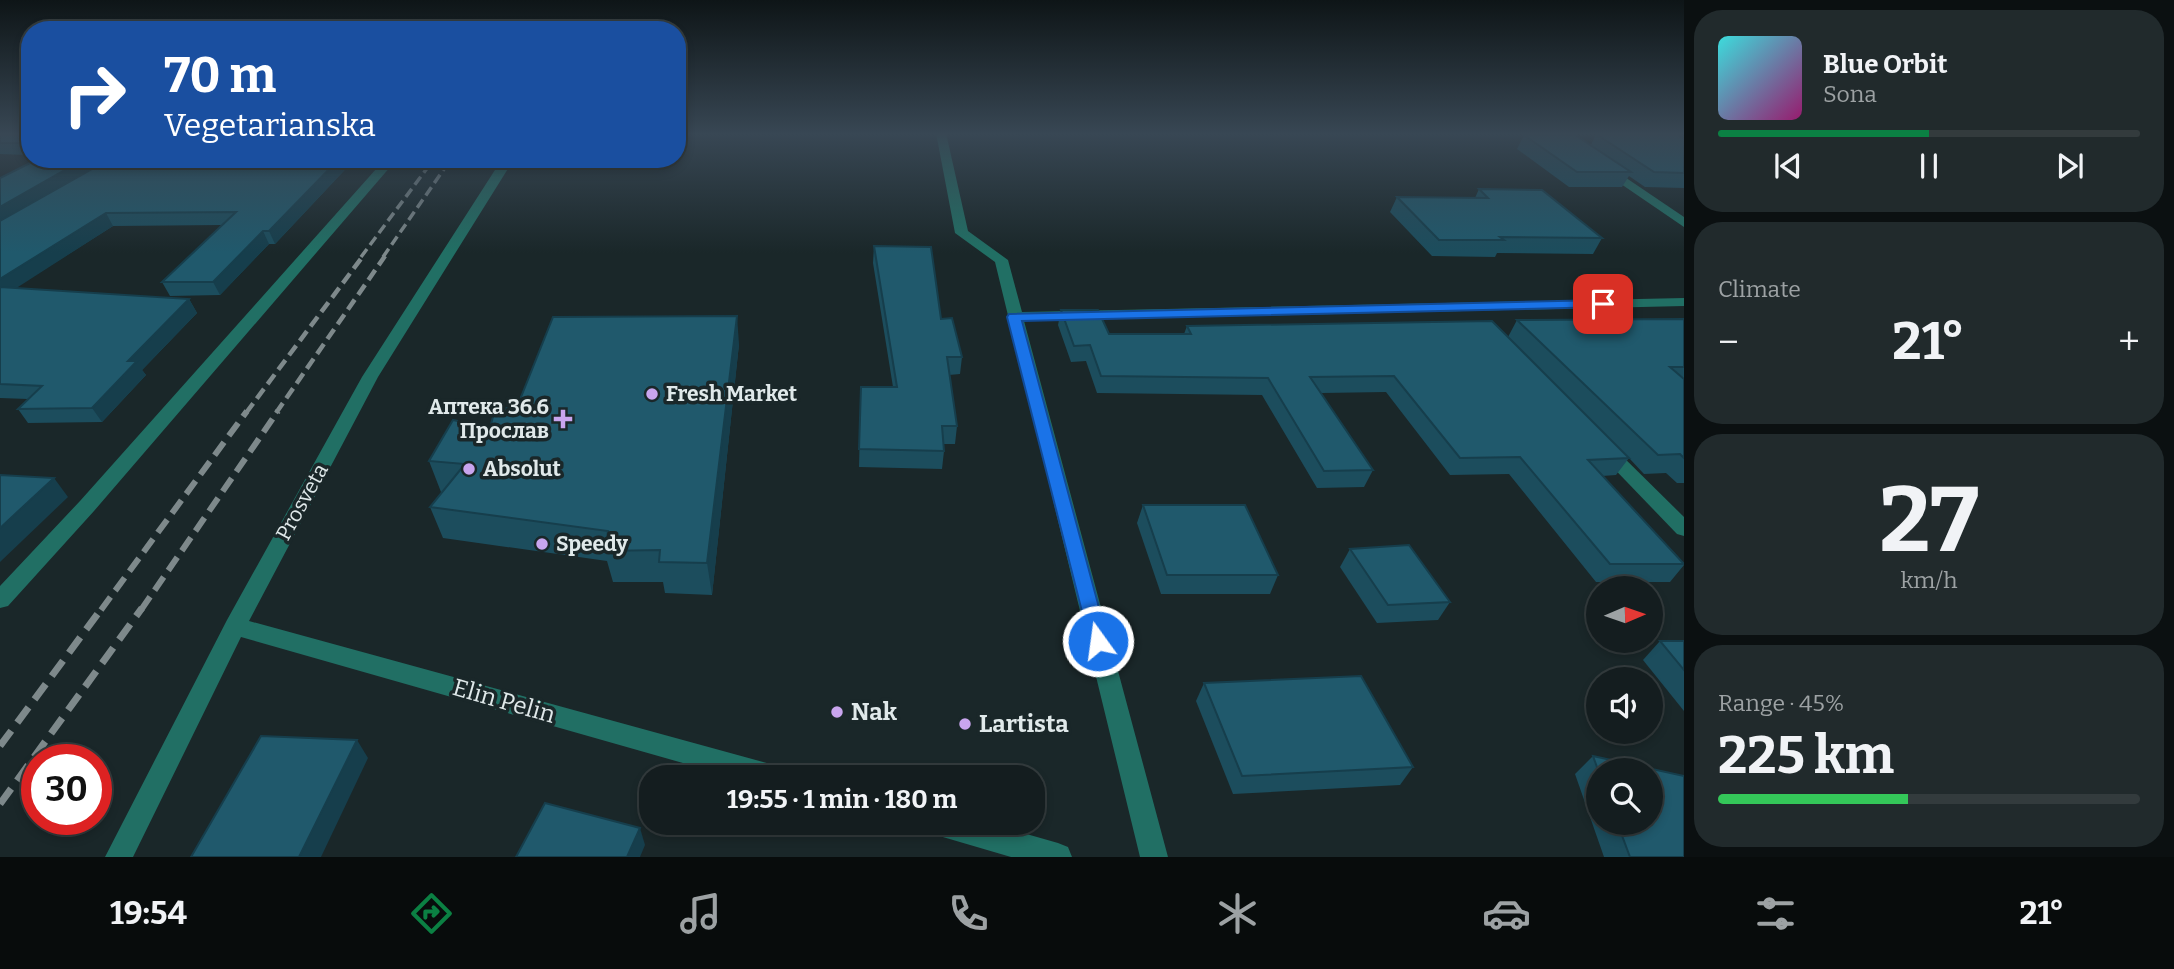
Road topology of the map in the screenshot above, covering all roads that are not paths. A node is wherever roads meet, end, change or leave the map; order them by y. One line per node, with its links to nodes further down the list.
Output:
1 (379, 173): 12 (street)
2 (500, 173): 13 (street, Prosveta)
3 (949, 173): 8 (street)
4 (1611, 173): 5 (street)
5 (1684, 223)
6 (1684, 302): 7 (street)
7 (1467, 308): 8 (street); 9 (street)
8 (1014, 317): 18 (street)
9 (1486, 327)
10 (1599, 443): 11 (street)
11 (1684, 529)
12 (0, 600)
13 (235, 625): 14 (street, Elin Pelin); 16 (street, Prosveta)
14 (731, 765)
15 (981, 835): 17 (street)
16 (119, 857)
17 (1058, 857)
18 (1154, 857)

